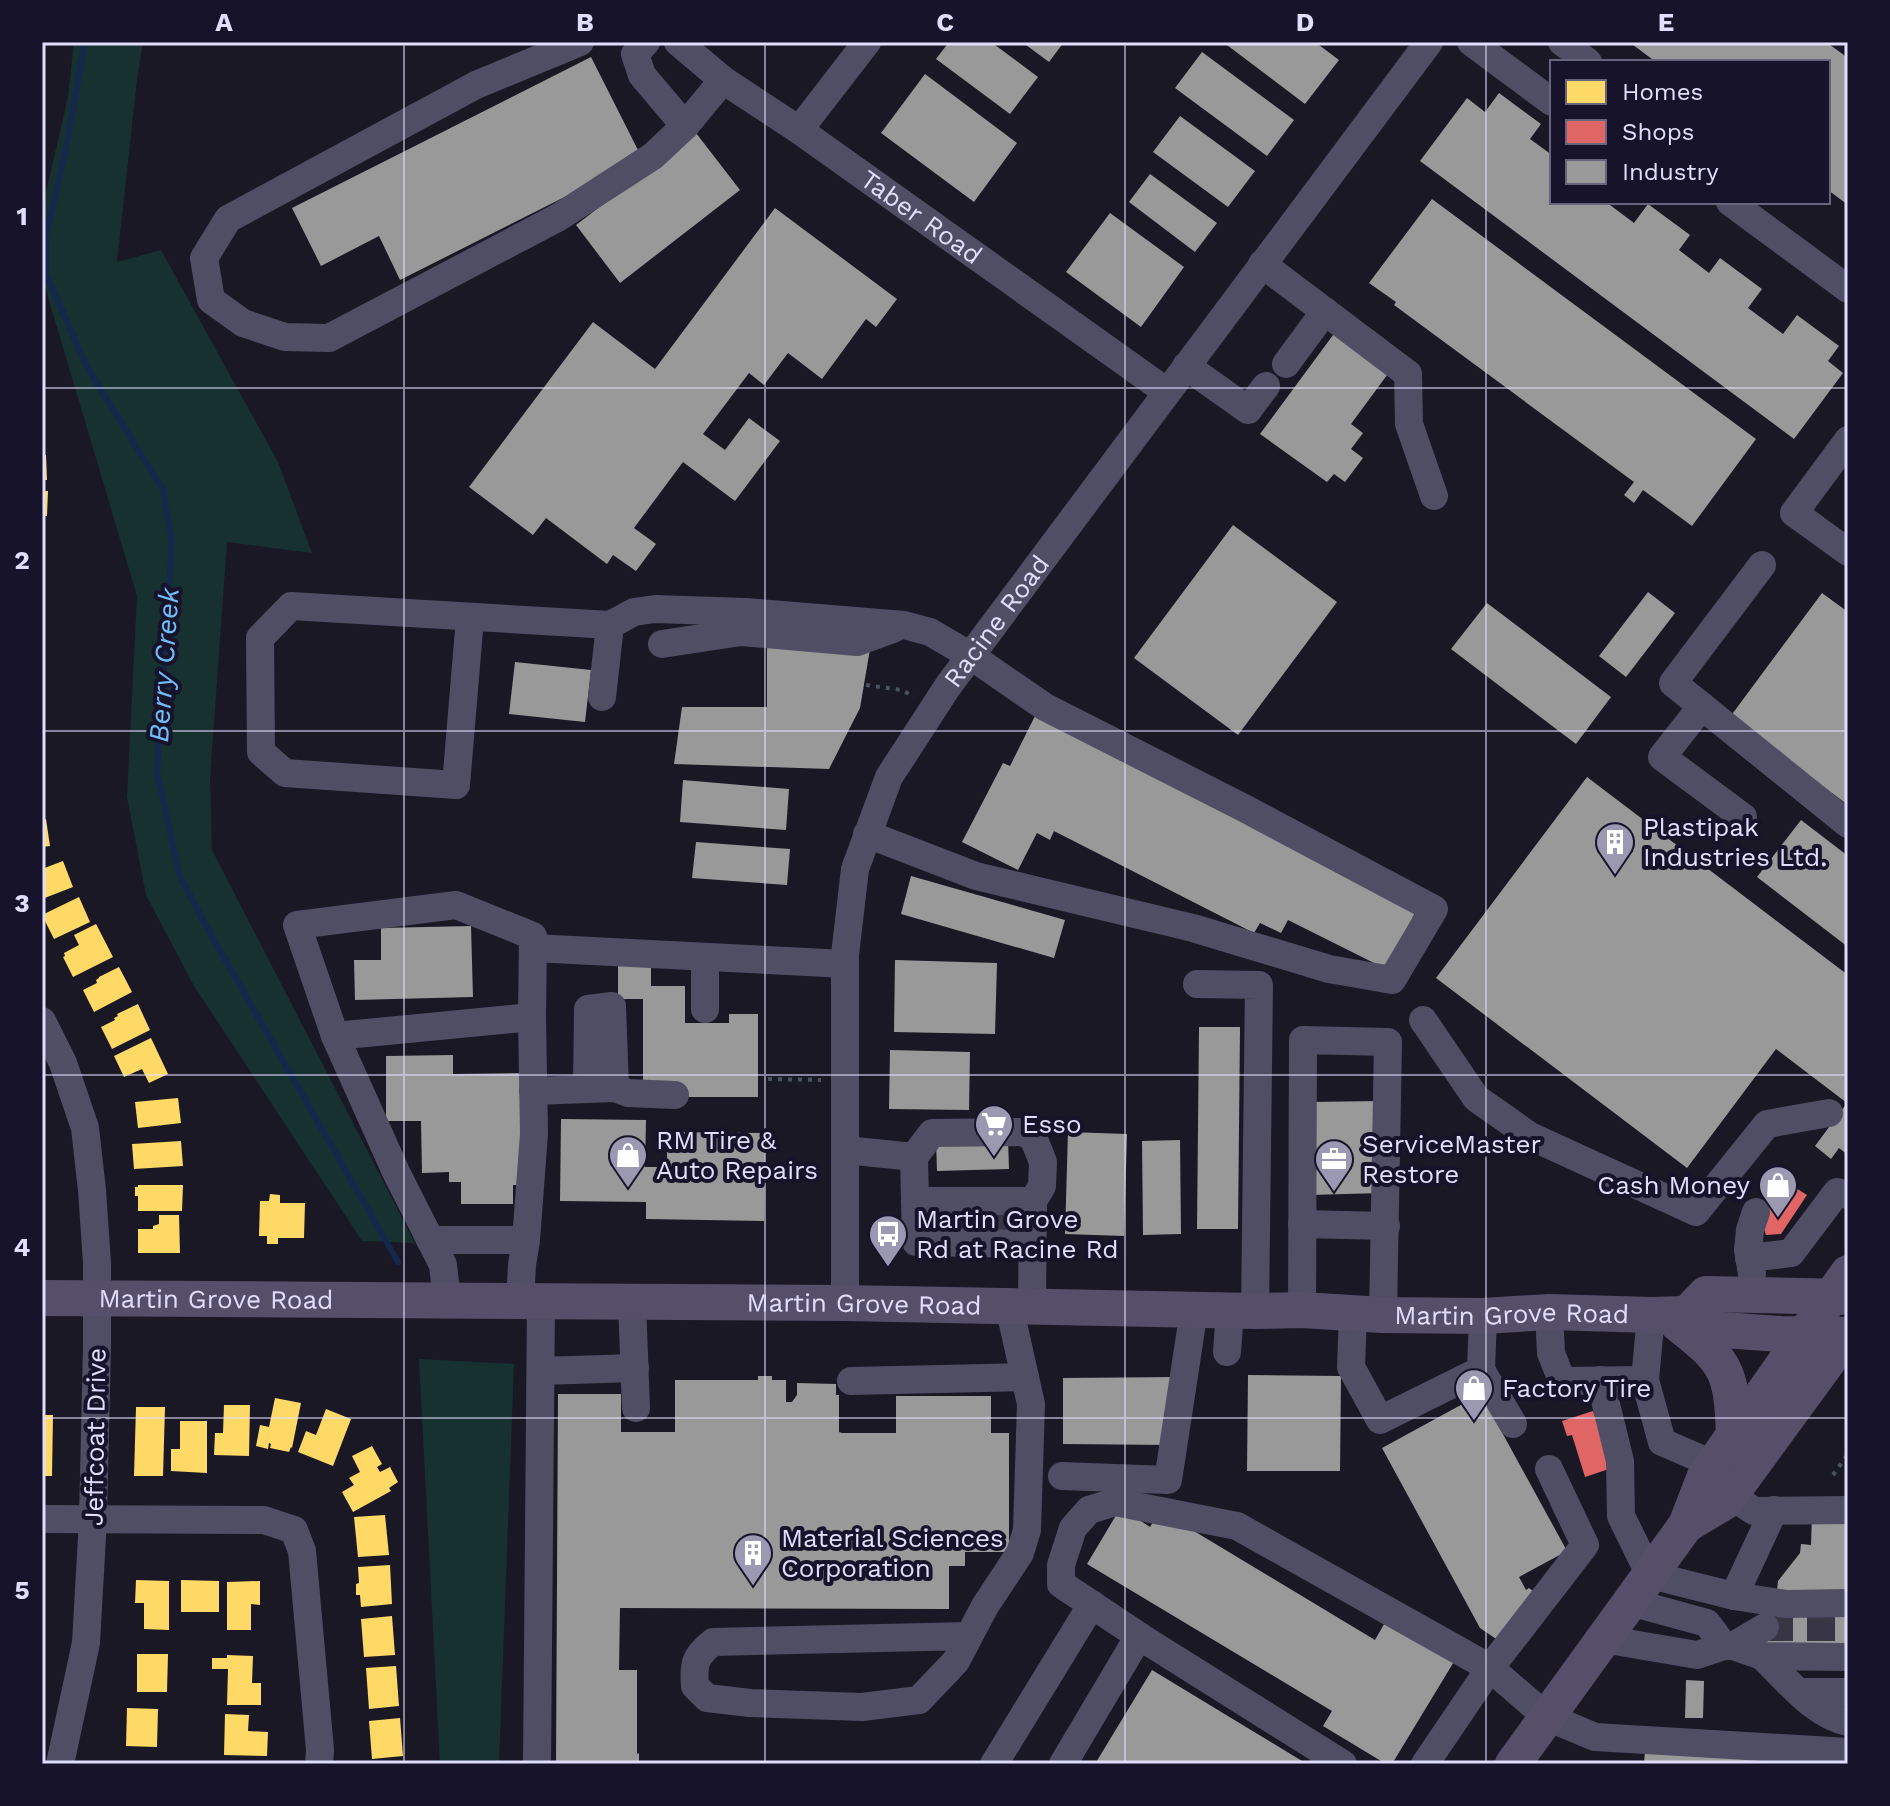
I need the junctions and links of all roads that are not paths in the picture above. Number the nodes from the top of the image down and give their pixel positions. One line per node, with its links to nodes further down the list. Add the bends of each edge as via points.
1 (580, 42): 11 (street, via 476,85 228,219 204,258 211,300 243,323 285,337 329,338 559,217 653,156)
2 (678, 42): 9 (street, Taber Road)
3 (867, 42): 12 (street)
4 (1429, 42): 14 (street, Racine Road)
5 (1471, 42): 10 (street)
6 (1562, 42): 8 (street)
7 (635, 46): 11 (street, via 642,75)
8 (1585, 60)
9 (723, 80): 11 (street); 12 (street, Taber Road)
10 (1550, 101)
11 (685, 126)
12 (799, 130): 20 (street, Taber Road)
13 (1733, 204): 15 (street)
14 (1262, 264): 16 (street); 18 (street, Racine Road)
15 (1848, 289)
16 (1325, 311): 17 (street); 22 (street, via 1408,374 1409,424)
17 (1286, 364)
18 (1186, 366): 19 (street, via 1248,410); 20 (street, Racine Road)
19 (1266, 386)
20 (1167, 392): 29 (street, Racine Road)
21 (1848, 440): 23 (street, via 1794,513)
22 (1434, 496)
23 (1848, 552)
24 (1762, 565): 31 (street, via 1673,683)
25 (470, 618): 25 (street, via 291,606 260,638 261,752 285,773 456,785); 26 (street)
26 (610, 625): 27 (street, via 634,612 655,609); 30 (street)
27 (904, 625): 28 (street, via 857,642 741,632); 29 (street, via 930,632)
28 (662, 644)
29 (971, 656): 34 (street, Racine Road, via 889,777); 34 (street, via 1045,707 1434,909 1392,980 1329,969 1193,928 976,876)
30 (602, 697)
31 (1702, 706): 32 (street, via 1662,757); 33 (street)
32 (1743, 817)
33 (1848, 824)
34 (867, 834): 37 (street, Racine Road, via 855,869)
35 (533, 948): 36 (street); 40 (street); 43 (street, via 533,936 456,905 297,925)
36 (705, 957): 37 (street); 39 (street)
37 (845, 964): 48 (street, Racine Road)
38 (1197, 984): 72 (street, via 1259,985)
39 (705, 1009)
40 (532, 1017): 43 (street); 45 (street)
41 (1423, 1020): 47 (street, via 1476,1098 1530,1136 1696,1212 1767,1124)
42 (42, 1021): 44 (street, Jeffcoat Drive)
43 (335, 1036): 57 (street)
44 (53, 1066): 64 (street, Jeffcoat Drive, via 85,1128)
45 (533, 1091): 46 (street); 58 (street)
46 (675, 1095)
47 (1829, 1113)
48 (845, 1150): 49 (street); 68 (street, Racine Road)
49 (914, 1157): 51 (street); 52 (street, via 932,1133 1022,1132 1033,1137 1043,1162 1042,1186)
50 (1848, 1195): 60 (street, via 1837,1192 1791,1253)
51 (915, 1201): 54 (street); 54 (street, via 916,1242)
52 (1033, 1201): 54 (street); 59 (street)
53 (1756, 1212): 60 (street)
54 (971, 1222): 59 (street)
55 (1302, 1224): 56 (street); 56 (street, via 1303,1040 1388,1042); 71 (street)
56 (1386, 1226): 74 (street)
57 (430, 1240): 58 (street); 65 (street, via 443,1265)
58 (526, 1240): 66 (street, via 522,1265)
59 (1033, 1244): 69 (street)
60 (1749, 1258): 62 (street)
61 (1842, 1289): 62 (main road); 77 (main road)
62 (1751, 1295): 75 (main road, via 1706,1294)
63 (42, 1298): 64 (main road, Martin Grove Road)
64 (97, 1299): 65 (main road, Martin Grove Road); 97 (street, Jeffcoat Drive)
65 (447, 1301): 66 (main road, Martin Grove Road)
66 (531, 1301): 67 (main road, Martin Grove Road); 82 (street)
67 (632, 1302): 68 (main road, Martin Grove Road); 80 (street)
68 (845, 1303): 69 (main road, Martin Grove Road)
69 (1020, 1306): 70 (main road, Martin Grove Road); 83 (street)
70 (1194, 1310): 72 (main road, Martin Grove Road); 93 (street, via 1168,1480)
71 (1302, 1310): 72 (main road, Martin Grove Road); 74 (main road, Martin Grove Road)
72 (1243, 1311): 79 (street)
73 (1549, 1312): 75 (main road, Martin Grove Road); 76 (main road, Martin Grove Road); 84 (street, via 1551,1353 1562,1381)
74 (1368, 1314): 76 (main road, Martin Grove Road); 81 (street, via 1351,1367 1380,1420)
75 (1668, 1315): 77 (main road, Martin Grove Road, via 1708,1329); 85 (street); 91 (main road, via 1706,1347 1725,1372 1732,1401)
76 (1483, 1316): 81 (street)
77 (1804, 1335): 78 (main road, Martin Grove Road); 91 (main road)
78 (1848, 1335): 91 (main road)
79 (1227, 1352)
80 (635, 1368): 82 (street); 87 (street)
81 (1481, 1370): 88 (street)
82 (541, 1371): 118 (street)
83 (1025, 1377): 86 (street); 103 (street, via 1031,1404 1027,1530 1020,1553)
84 (1600, 1380): 85 (street); 90 (street)
85 (1645, 1380): 89 (street)
86 (851, 1381)
87 (636, 1408)
88 (1513, 1424)
89 (1662, 1442): 90 (street); 91 (street)
90 (1620, 1461): 98 (street, via 1621,1516)
91 (1726, 1465): 94 (street, via 1754,1511); 98 (main road, via 1726,1501 1686,1525)
92 (1549, 1469): 109 (street, via 1585,1545)
93 (1062, 1476)
94 (1774, 1510): 95 (street); 99 (street)
95 (1848, 1510)
96 (42, 1519): 97 (street)
97 (93, 1519): 116 (street, Jeffcoat Drive, via 86,1643); 117 (street, via 264,1520 294,1530 302,1551)
98 (1640, 1589): 99 (street); 105 (main road); 106 (street, via 1707,1623)
99 (1734, 1596): 100 (street, via 1786,1604)
100 (1848, 1603)
101 (1092, 1604): 104 (street); 109 (street, via 1061,1584 1061,1565 1073,1528 1089,1510 1115,1502 1237,1526); 119 (street)
102 (1765, 1627): 106 (street)
103 (969, 1636): 103 (street, via 956,1661 919,1700 862,1707 750,1703 707,1698 695,1686 699,1652 713,1642)
104 (1139, 1636): 120 (street); 121 (street)
105 (1603, 1639): 106 (street, via 1697,1655); 113 (main road)
106 (1728, 1646): 108 (street)
107 (1848, 1657): 108 (street)
108 (1769, 1662): 110 (street); 111 (street)
109 (1490, 1668): 113 (street); 122 (street)
110 (1848, 1668)
111 (1800, 1692): 112 (street); 114 (street)
112 (1848, 1692)
113 (1547, 1717): 115 (street, via 1595,1737); 123 (main road)
114 (1848, 1722)
115 (1848, 1752)
116 (60, 1764)
117 (319, 1764)
118 (537, 1764)
119 (994, 1764)
120 (1063, 1764)
121 (1343, 1764)
122 (1425, 1764)
123 (1513, 1764)

